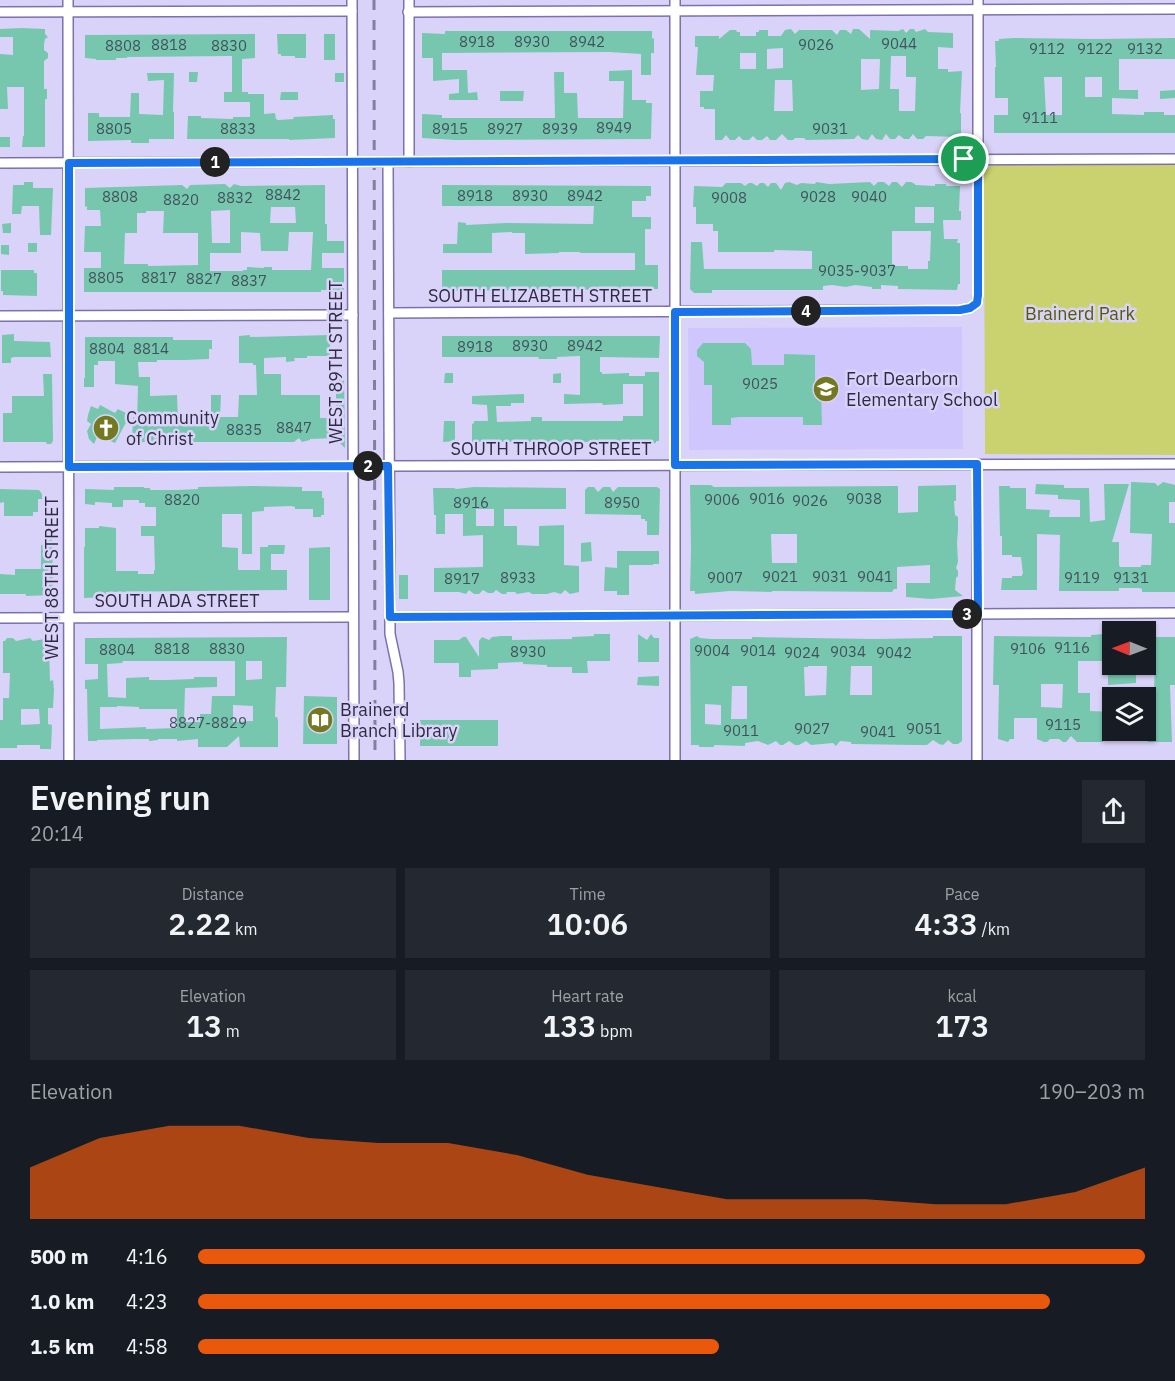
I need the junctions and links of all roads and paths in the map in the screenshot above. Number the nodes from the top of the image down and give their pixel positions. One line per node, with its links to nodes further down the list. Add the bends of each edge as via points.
1 (68, 0): 10 (street, WEST 88TH STREET)
2 (352, 0): 7 (street, WEST 89TH STREET)
3 (409, 0): 11 (street)
4 (675, 0): 8 (street)
5 (978, 5): 6 (street); 8 (street); 12 (street)
6 (1175, 9)
7 (352, 11): 10 (street); 15 (street, WEST 89TH STREET)
8 (675, 11): 11 (street); 14 (street)
9 (0, 12): 10 (street)
10 (68, 12): 19 (street, WEST 88TH STREET)
11 (408, 12): 17 (street)
12 (978, 159): 13 (street); 14 (street); 20 (street, SOUTH ELIZABETH STREET, via 978,295 977,303 970,308)
13 (1175, 159)
14 (675, 161): 17 (street); 20 (street)
15 (353, 162): 16 (street); 19 (street); 22 (street, WEST 89TH STREET)
16 (388, 162): 17 (street); 21 (street)
17 (409, 162)
18 (0, 163): 19 (street)
19 (69, 163): 24 (street, WEST 88TH STREET)
20 (675, 312): 21 (street, SOUTH ELIZABETH STREET); 27 (street)
21 (388, 313): 29 (street)
22 (352, 315): 24 (street); 28 (street, WEST 89TH STREET)
23 (0, 316): 24 (street)
24 (69, 316): 31 (street, WEST 88TH STREET)
25 (977, 464): 26 (street, SOUTH THROOP STREET); 27 (street, SOUTH THROOP STREET); 33 (street)
26 (1175, 464)
27 (675, 465): 29 (street, SOUTH THROOP STREET); 34 (street)
28 (353, 466): 29 (street, SOUTH THROOP STREET); 31 (street, SOUTH THROOP STREET); 35 (street, WEST 89TH STREET)
29 (388, 466): 36 (street)
30 (0, 467): 31 (street, SOUTH THROOP STREET)
31 (69, 467): 38 (street, WEST 88TH STREET)
32 (1175, 613): 33 (street)
33 (978, 614): 34 (street); 43 (street)
34 (675, 616): 36 (street); 42 (street)
35 (353, 617): 38 (street, SOUTH ADA STREET); 40 (street, WEST 89TH STREET)
36 (390, 617): 41 (street, via 399,683)
37 (0, 618): 38 (street, SOUTH ADA STREET)
38 (69, 618): 39 (street, WEST 88TH STREET)
39 (69, 760)
40 (354, 760)
41 (400, 760)
42 (675, 760)
43 (977, 760)

